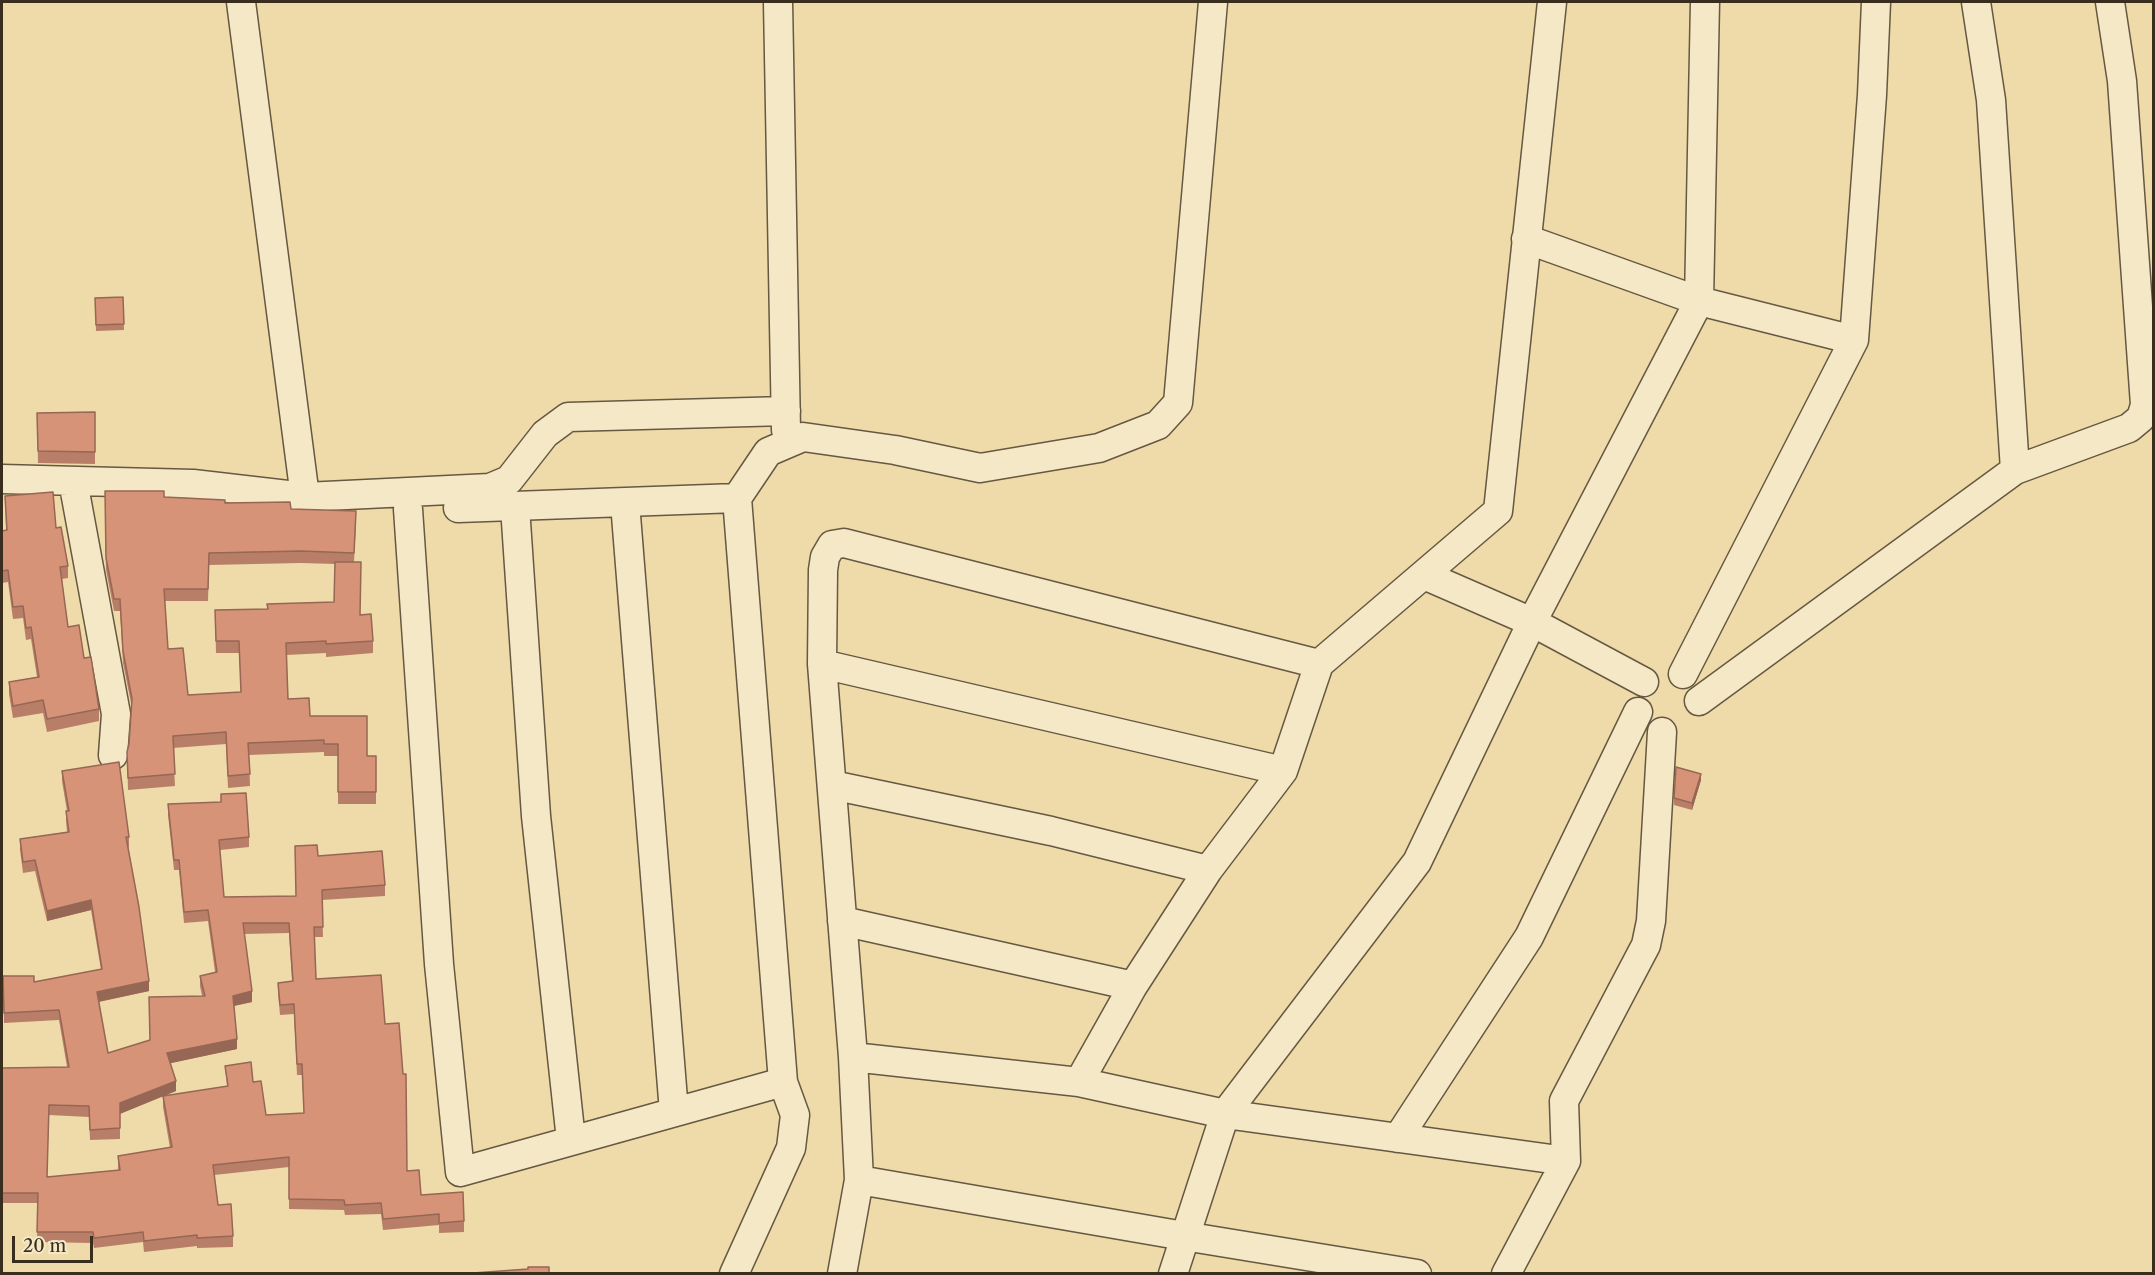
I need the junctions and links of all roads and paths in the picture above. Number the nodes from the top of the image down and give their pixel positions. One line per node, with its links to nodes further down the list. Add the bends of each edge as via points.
1 (242, 2): 17 (street)
2 (778, 2): 12 (street)
3 (1213, 2): 13 (street, via 1178,403 1158,425 1099,448 980,468 895,450 803,437)
4 (1552, 2): 9 (street)
5 (1705, 2): 10 (street)
6 (1876, 2): 11 (street)
7 (1976, 2): 14 (street, via 1991,100)
8 (2110, 2): 14 (street, via 2122,81 2145,405 2140,418 2129,428)
9 (1527, 239): 10 (street); 22 (street, via 1498,511)
10 (1699, 301): 11 (street); 23 (street)
11 (1854, 340): 26 (street)
12 (786, 411): 13 (street); 17 (street, via 568,417 545,434 508,480 490,488)
13 (787, 444): 18 (street, via 768,452)
14 (2015, 470): 29 (street)
15 (2, 479): 16 (street)
16 (74, 481): 17 (street, via 194,484); 30 (street, via 116,714)
17 (305, 497): 21 (street)
18 (737, 498): 19 (street); 37 (street)
19 (625, 503): 20 (street); 39 (street)
20 (515, 507): 21 (street); 42 (street, via 536,816)
21 (408, 509): 42 (street, via 439,964 460,1172)
22 (1424, 575): 23 (street); 25 (street)
23 (1532, 622): 27 (street); 40 (street, via 1417,862)
24 (822, 664): 25 (street, via 825,557 832,545 844,543); 31 (street); 32 (street)
25 (1319, 664): 31 (street)
26 (1683, 675): 27 (street, via 1662,671); 29 (street, via 1697,691)
27 (1644, 682): 28 (street, via 1638,691)
28 (1638, 712): 29 (street, via 1652,728); 41 (street, via 1529,937)
29 (1684, 721): 43 (street, via 1646,945 1564,1101)
30 (113, 755)
31 (1283, 771): 33 (street)
32 (832, 785): 33 (street, via 1051,831); 34 (street)
33 (1208, 870): 35 (street)
34 (842, 921): 35 (street); 36 (street)
35 (1133, 986): 38 (street)
36 (853, 1057): 38 (street); 44 (street)
37 (783, 1082): 39 (street); 46 (street, via 795,1115 791,1148)
38 (1079, 1082): 40 (street)
39 (674, 1112): 42 (street)
40 (1225, 1114): 41 (street); 45 (street)
41 (1398, 1138): 43 (street)
42 (571, 1140)
43 (1566, 1161): 50 (street)
44 (859, 1180): 45 (street); 47 (street)
45 (1184, 1236): 48 (street); 49 (street)
46 (734, 1274)
47 (842, 1274)
48 (1173, 1274)
49 (1417, 1274)
50 (1506, 1274)

